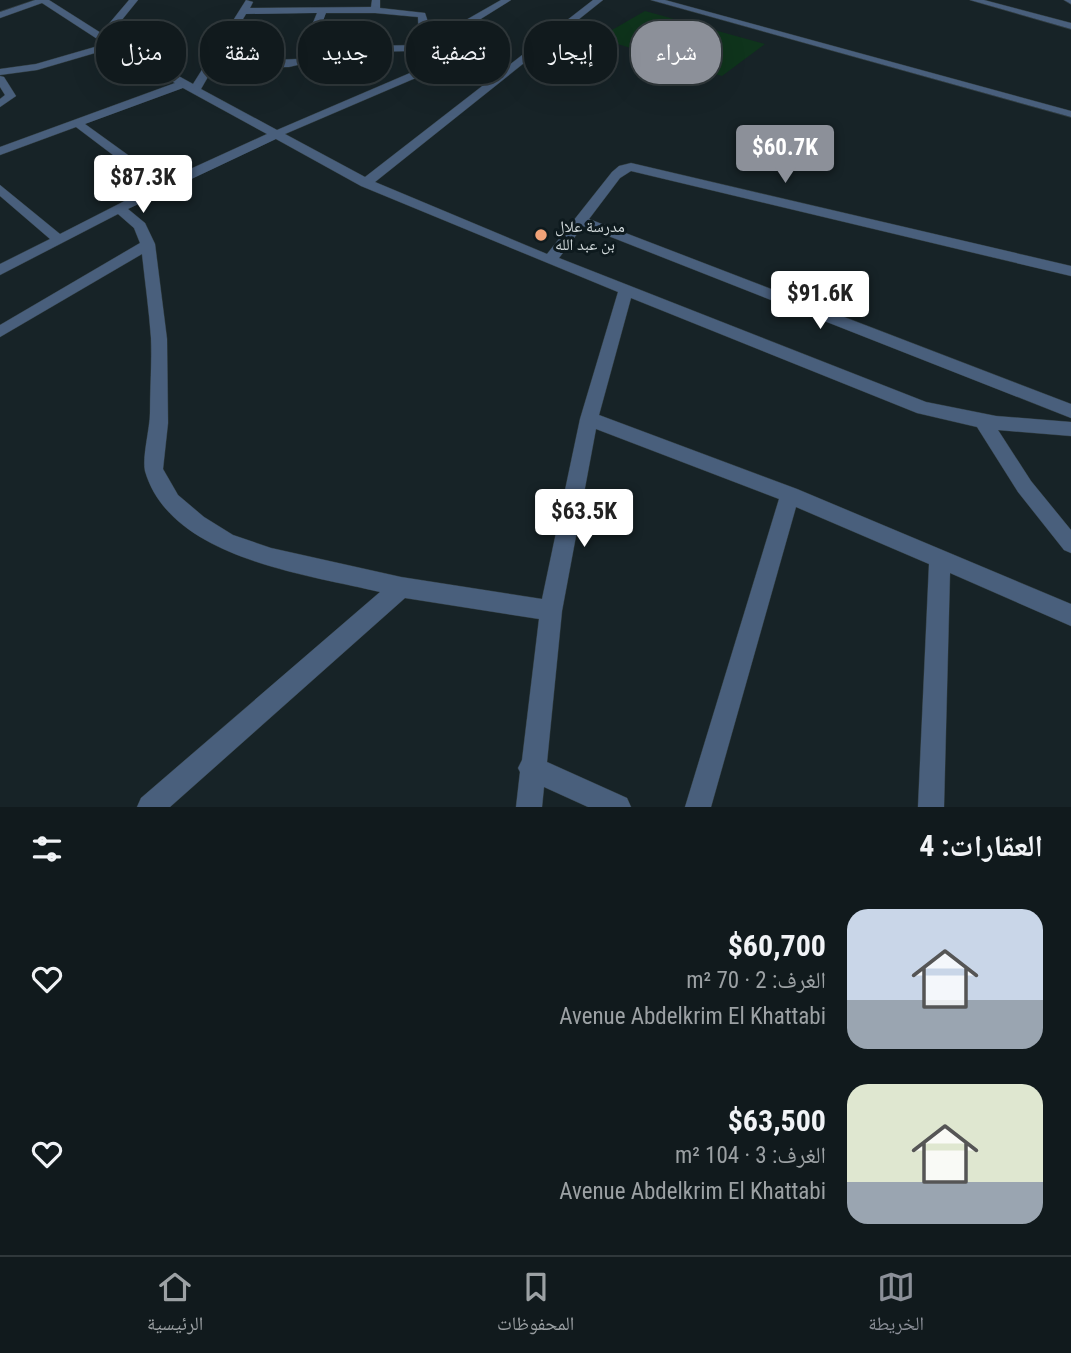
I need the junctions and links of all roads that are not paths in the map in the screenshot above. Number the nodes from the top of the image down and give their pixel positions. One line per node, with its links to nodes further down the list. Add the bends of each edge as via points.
1 (44, 0): 11 (street); 18 (street)
2 (134, 0): 12 (street)
3 (250, 0): 9 (street)
4 (507, 0): 16 (street)
5 (598, 0): 31 (street)
6 (655, 0): 27 (street)
7 (974, 0): 17 (street)
8 (375, 5): 10 (street); 15 (street, via 419,13)
9 (245, 11): 10 (street); 13 (street)
10 (322, 11): 14 (street)
11 (0, 15)
12 (121, 21)
13 (239, 21)
14 (318, 21)
15 (424, 21)
16 (471, 21)
17 (1071, 26)
18 (96, 33)
19 (96, 46): 20 (street, via 47,64)
20 (0, 72)
21 (200, 76): 25 (street)
22 (0, 79): 26 (street, via 10,96)
23 (406, 80): 29 (street)
24 (186, 82): 25 (street)
25 (191, 85): 28 (street); 29 (street)
26 (0, 104)
27 (1071, 114)
28 (78, 123): 30 (street); 32 (street)
29 (274, 135): 31 (street); 32 (street)
30 (0, 151)
31 (366, 183): 38 (street)
32 (163, 186): 34 (street)
33 (0, 189): 36 (street)
34 (119, 208): 36 (street); 37 (street, via 140,226)
35 (580, 220): 38 (street); 40 (street, via 616,175 631,167); 43 (street)
36 (58, 239): 39 (street)
37 (148, 244): 42 (street); 50 (street, via 159,339 154,469 171,501 227,541 271,557)
38 (550, 260): 41 (street)
39 (0, 270)
40 (1071, 271)
41 (626, 289): 44 (street); 45 (street, via 923,408)
42 (0, 332)
43 (1071, 411)
44 (589, 419): 47 (street); 51 (street)
45 (985, 424): 46 (street); 48 (street, via 1026,488)
46 (1071, 429)
47 (790, 495): 49 (street); 57 (street)
48 (1071, 544)
49 (940, 561): 52 (street); 58 (street)
50 (401, 587): 51 (street); 54 (street)
51 (551, 611): 53 (street)
52 (1071, 615)
53 (531, 768): 55 (street); 56 (street)
54 (150, 807)
55 (529, 807)
56 (618, 807)
57 (698, 807)
58 (931, 807)

